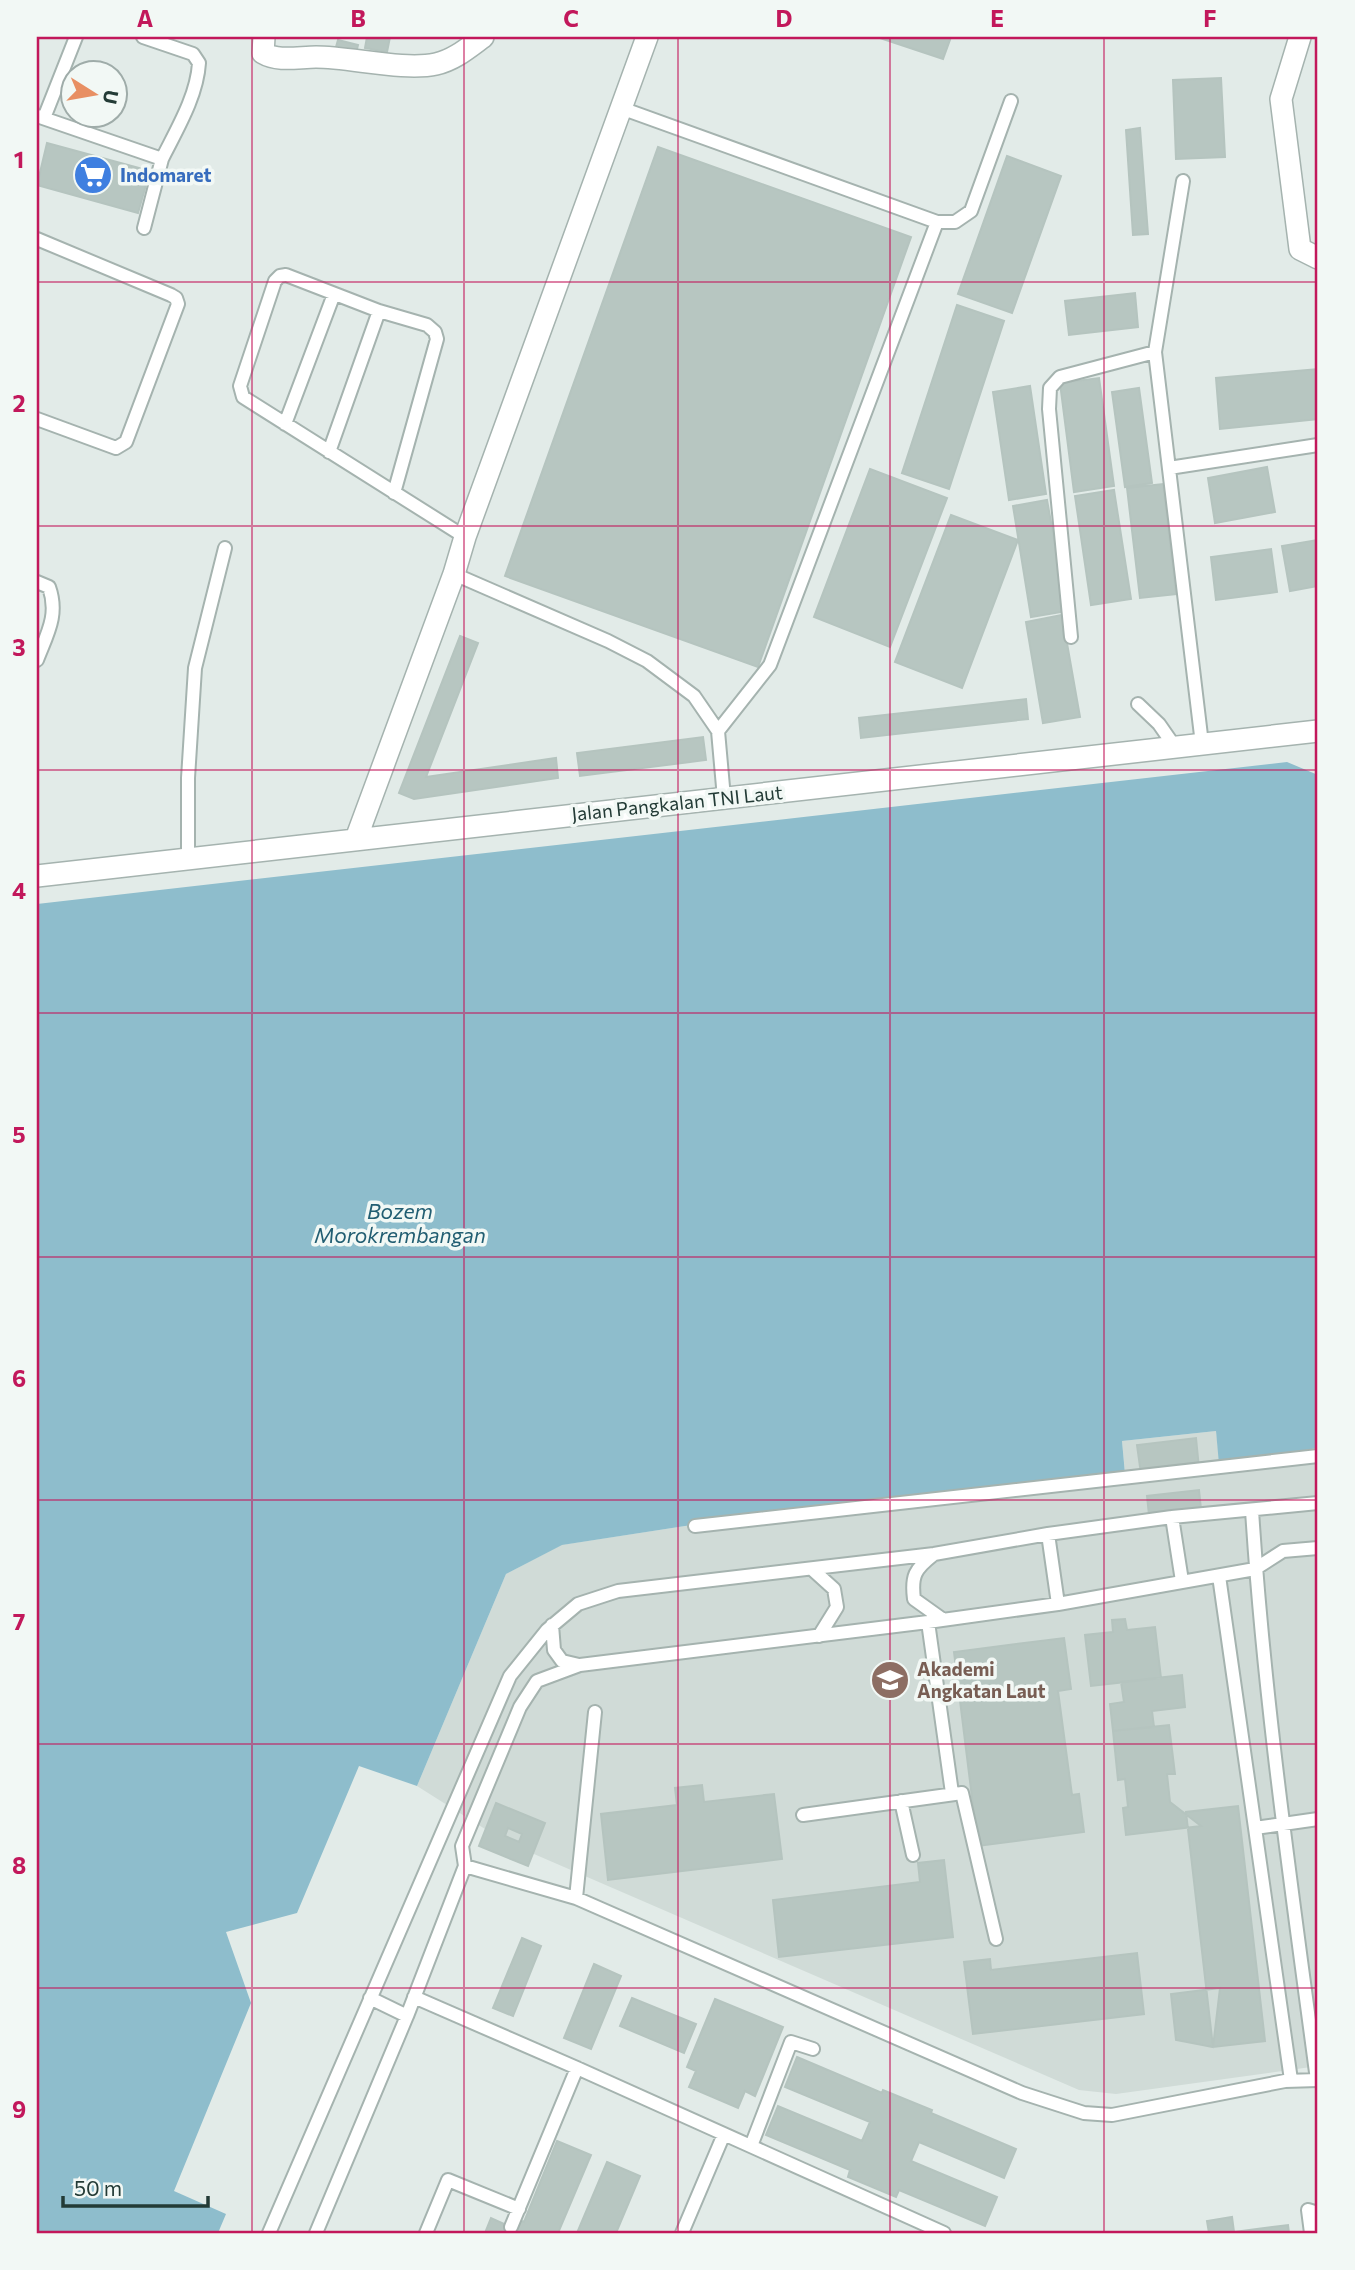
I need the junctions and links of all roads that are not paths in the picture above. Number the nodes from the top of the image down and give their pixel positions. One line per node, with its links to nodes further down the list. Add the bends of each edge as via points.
1 (76, 37): 10 (lane)
2 (143, 37): 11 (lane, via 193,54 199,63 180,124)
3 (482, 37): 7 (street, via 458,55 435,64 415,65)
4 (647, 37): 9 (street)
5 (1300, 37): 16 (street, via 1281,99 1300,249)
6 (264, 46): 7 (street, via 272,58)
7 (320, 47)
8 (1011, 101): 13 (lane, via 971,211 955,222)
9 (621, 108): 13 (lane); 26 (street)
10 (40, 117): 11 (lane)
11 (162, 159): 14 (lane)
12 (1183, 181): 19 (lane)
13 (937, 222): 33 (lane, via 770,665)
14 (144, 228)
15 (37, 239): 20 (lane, via 172,295 178,304 122,446 116,448)
16 (1318, 258)
17 (334, 294): 18 (lane); 21 (lane); 21 (lane, via 286,275 275,281 240,391)
18 (379, 311): 23 (lane); 25 (lane, via 426,326 437,339)
19 (1155, 352): 24 (lane); 30 (lane, via 1060,377 1050,388)
20 (37, 419)
21 (285, 424): 23 (lane)
22 (1318, 445): 24 (lane)
23 (329, 452): 25 (lane)
24 (1169, 468): 35 (lane)
25 (394, 492): 26 (lane)
26 (466, 537): 28 (street)
27 (225, 548): 39 (lane, via 195,667)
28 (454, 574): 33 (lane, via 647,661 694,696); 38 (street)
29 (37, 582): 31 (lane, via 49,587 54,616)
30 (1071, 637)
31 (37, 660)
32 (1138, 704): 36 (lane)
33 (718, 731): 37 (lane)
34 (1318, 731): 35 (street, Jalan Pangkalan TNI Laut)
35 (1202, 744): 36 (street, Jalan Pangkalan TNI Laut)
36 (1175, 747): 37 (street, Jalan Pangkalan TNI Laut)
37 (724, 798): 38 (street, Jalan Pangkalan TNI Laut)
38 (356, 839): 39 (street, Jalan Pangkalan TNI Laut)
39 (188, 858): 40 (street, Jalan Pangkalan TNI Laut)
40 (37, 876)
41 (1318, 1456): 45 (lane)
42 (1318, 1503): 43 (lane)
43 (1252, 1510): 44 (lane); 49 (lane)
44 (1172, 1517): 46 (lane); 52 (lane)
45 (695, 1526)
46 (1048, 1534): 48 (lane); 53 (lane)
47 (1318, 1548): 49 (lane, via 1283,1551)
48 (934, 1554): 50 (lane); 54 (lane, via 918,1566 912,1584 914,1600)
49 (1255, 1569): 51 (lane); 64 (lane)
50 (813, 1570): 56 (lane, via 618,1591 578,1604); 57 (lane, via 834,1588 837,1607)
51 (1219, 1576): 52 (lane); 65 (lane)
52 (1182, 1581): 53 (lane)
53 (1058, 1604): 54 (lane)
54 (942, 1619): 55 (lane)
55 (928, 1622): 57 (lane); 60 (lane)
56 (552, 1625): 58 (lane, via 554,1650 562,1661); 66 (lane, via 510,1676)
57 (819, 1636): 58 (lane)
58 (580, 1665): 67 (lane, via 537,1681 520,1707)
59 (595, 1712): 70 (lane)
60 (952, 1793): 61 (lane); 71 (lane, via 962,1793)
61 (901, 1801): 62 (lane); 68 (lane)
62 (803, 1815)
63 (1318, 1819): 64 (lane)
64 (1283, 1823): 65 (lane); 78 (lane)
65 (1255, 1828): 77 (lane)
66 (441, 1840): 67 (lane); 73 (lane)
67 (463, 1846): 69 (lane)
68 (913, 1855)
69 (465, 1866): 70 (lane); 72 (lane)
70 (576, 1898): 77 (lane, via 1022,2093 1084,2113 1112,2115)
71 (996, 1938)
72 (414, 1997): 74 (lane); 76 (lane)
73 (370, 1998): 74 (lane); 84 (lane)
74 (407, 2017): 85 (lane)
75 (813, 2049): 80 (lane, via 791,2042)
76 (577, 2067): 79 (lane); 81 (lane)
77 (1292, 2080): 78 (lane)
78 (1318, 2080)
79 (724, 2134): 80 (lane); 87 (lane)
80 (751, 2146): 88 (lane)
81 (519, 2209): 83 (lane); 86 (lane, via 448,2180)
82 (1318, 2214): 89 (lane, via 1308,2210)
83 (511, 2227)
84 (269, 2233)
85 (316, 2233)
86 (426, 2233)
87 (681, 2233)
88 (944, 2233)
89 (1311, 2233)

